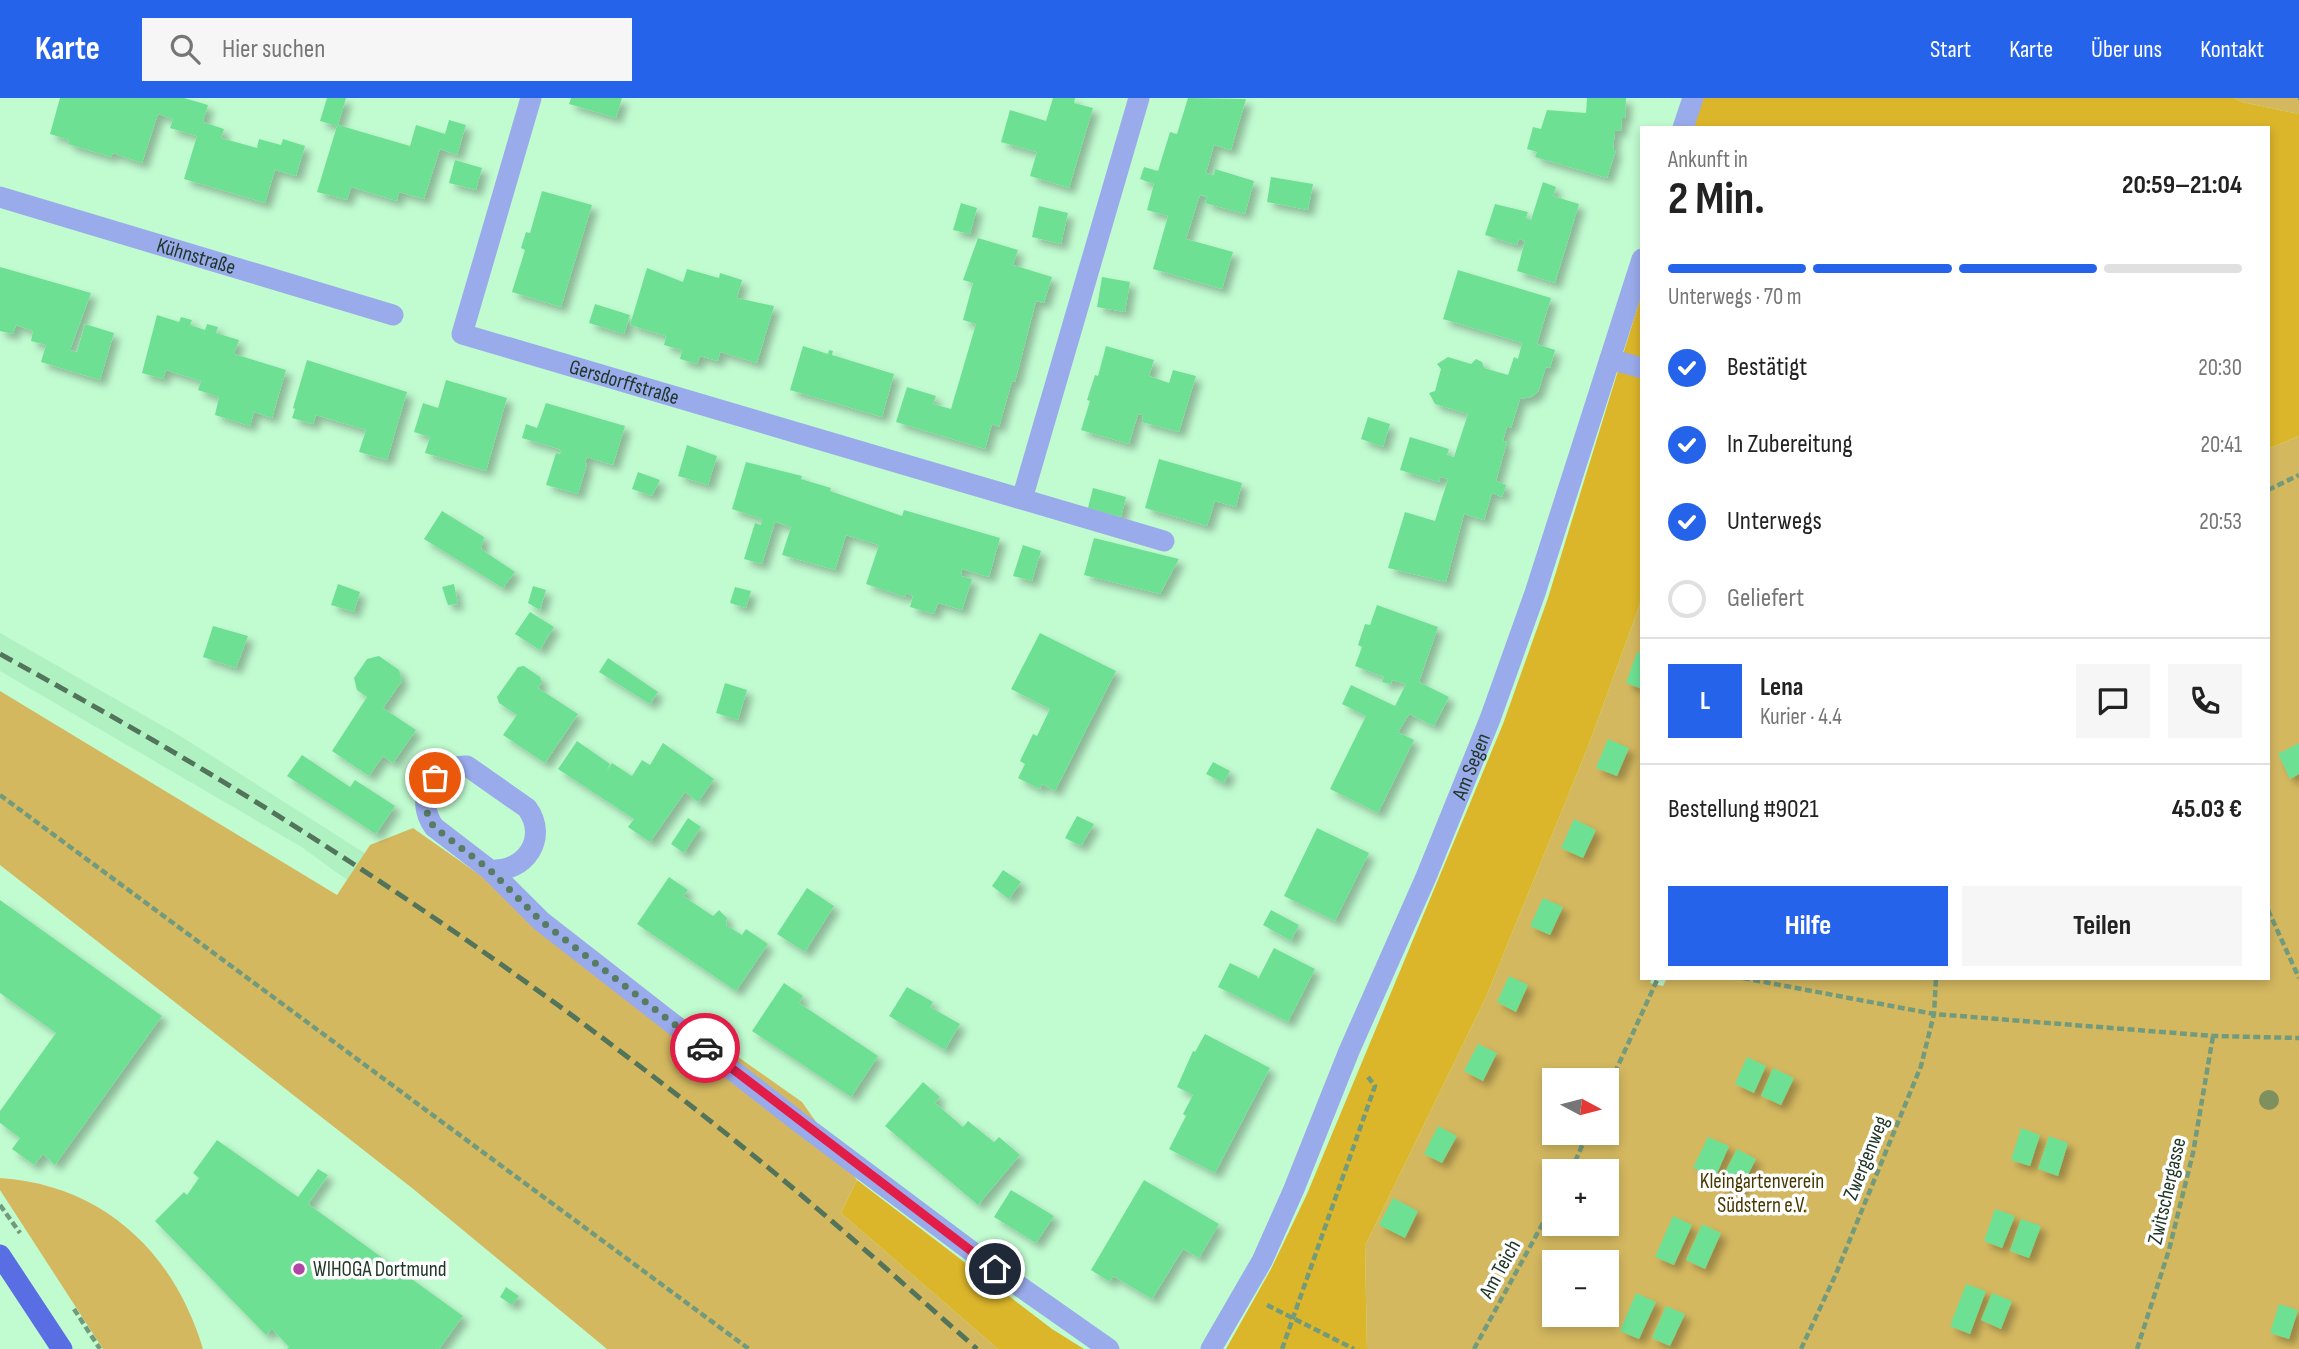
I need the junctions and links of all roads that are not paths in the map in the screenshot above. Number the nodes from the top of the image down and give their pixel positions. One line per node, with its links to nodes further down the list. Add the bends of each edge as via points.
1 (531, 98): 10 (street, Gersdorffstraße, via 462,334)
2 (1139, 98): 10 (street)
3 (1693, 98): 4 (street)
4 (1685, 126)
5 (0, 197): 7 (street, Kühnstraße)
6 (1640, 265): 8 (street, Am Segen)
7 (393, 314)
8 (1609, 359): 9 (street); 16 (street, Am Segen, via 1490,719 1294,1189 1262,1261)
9 (1640, 367)
10 (1022, 499): 11 (street, Gersdorffstraße)
11 (1164, 541)
12 (490, 870): 12 (street, via 514,867 528,855 536,837 533,816 467,766 441,772 425,799 428,818); 15 (street, via 541,921 810,1130)
13 (0, 1255): 14 (main road)
14 (62, 1349)
15 (1109, 1349)
16 (1211, 1349)

